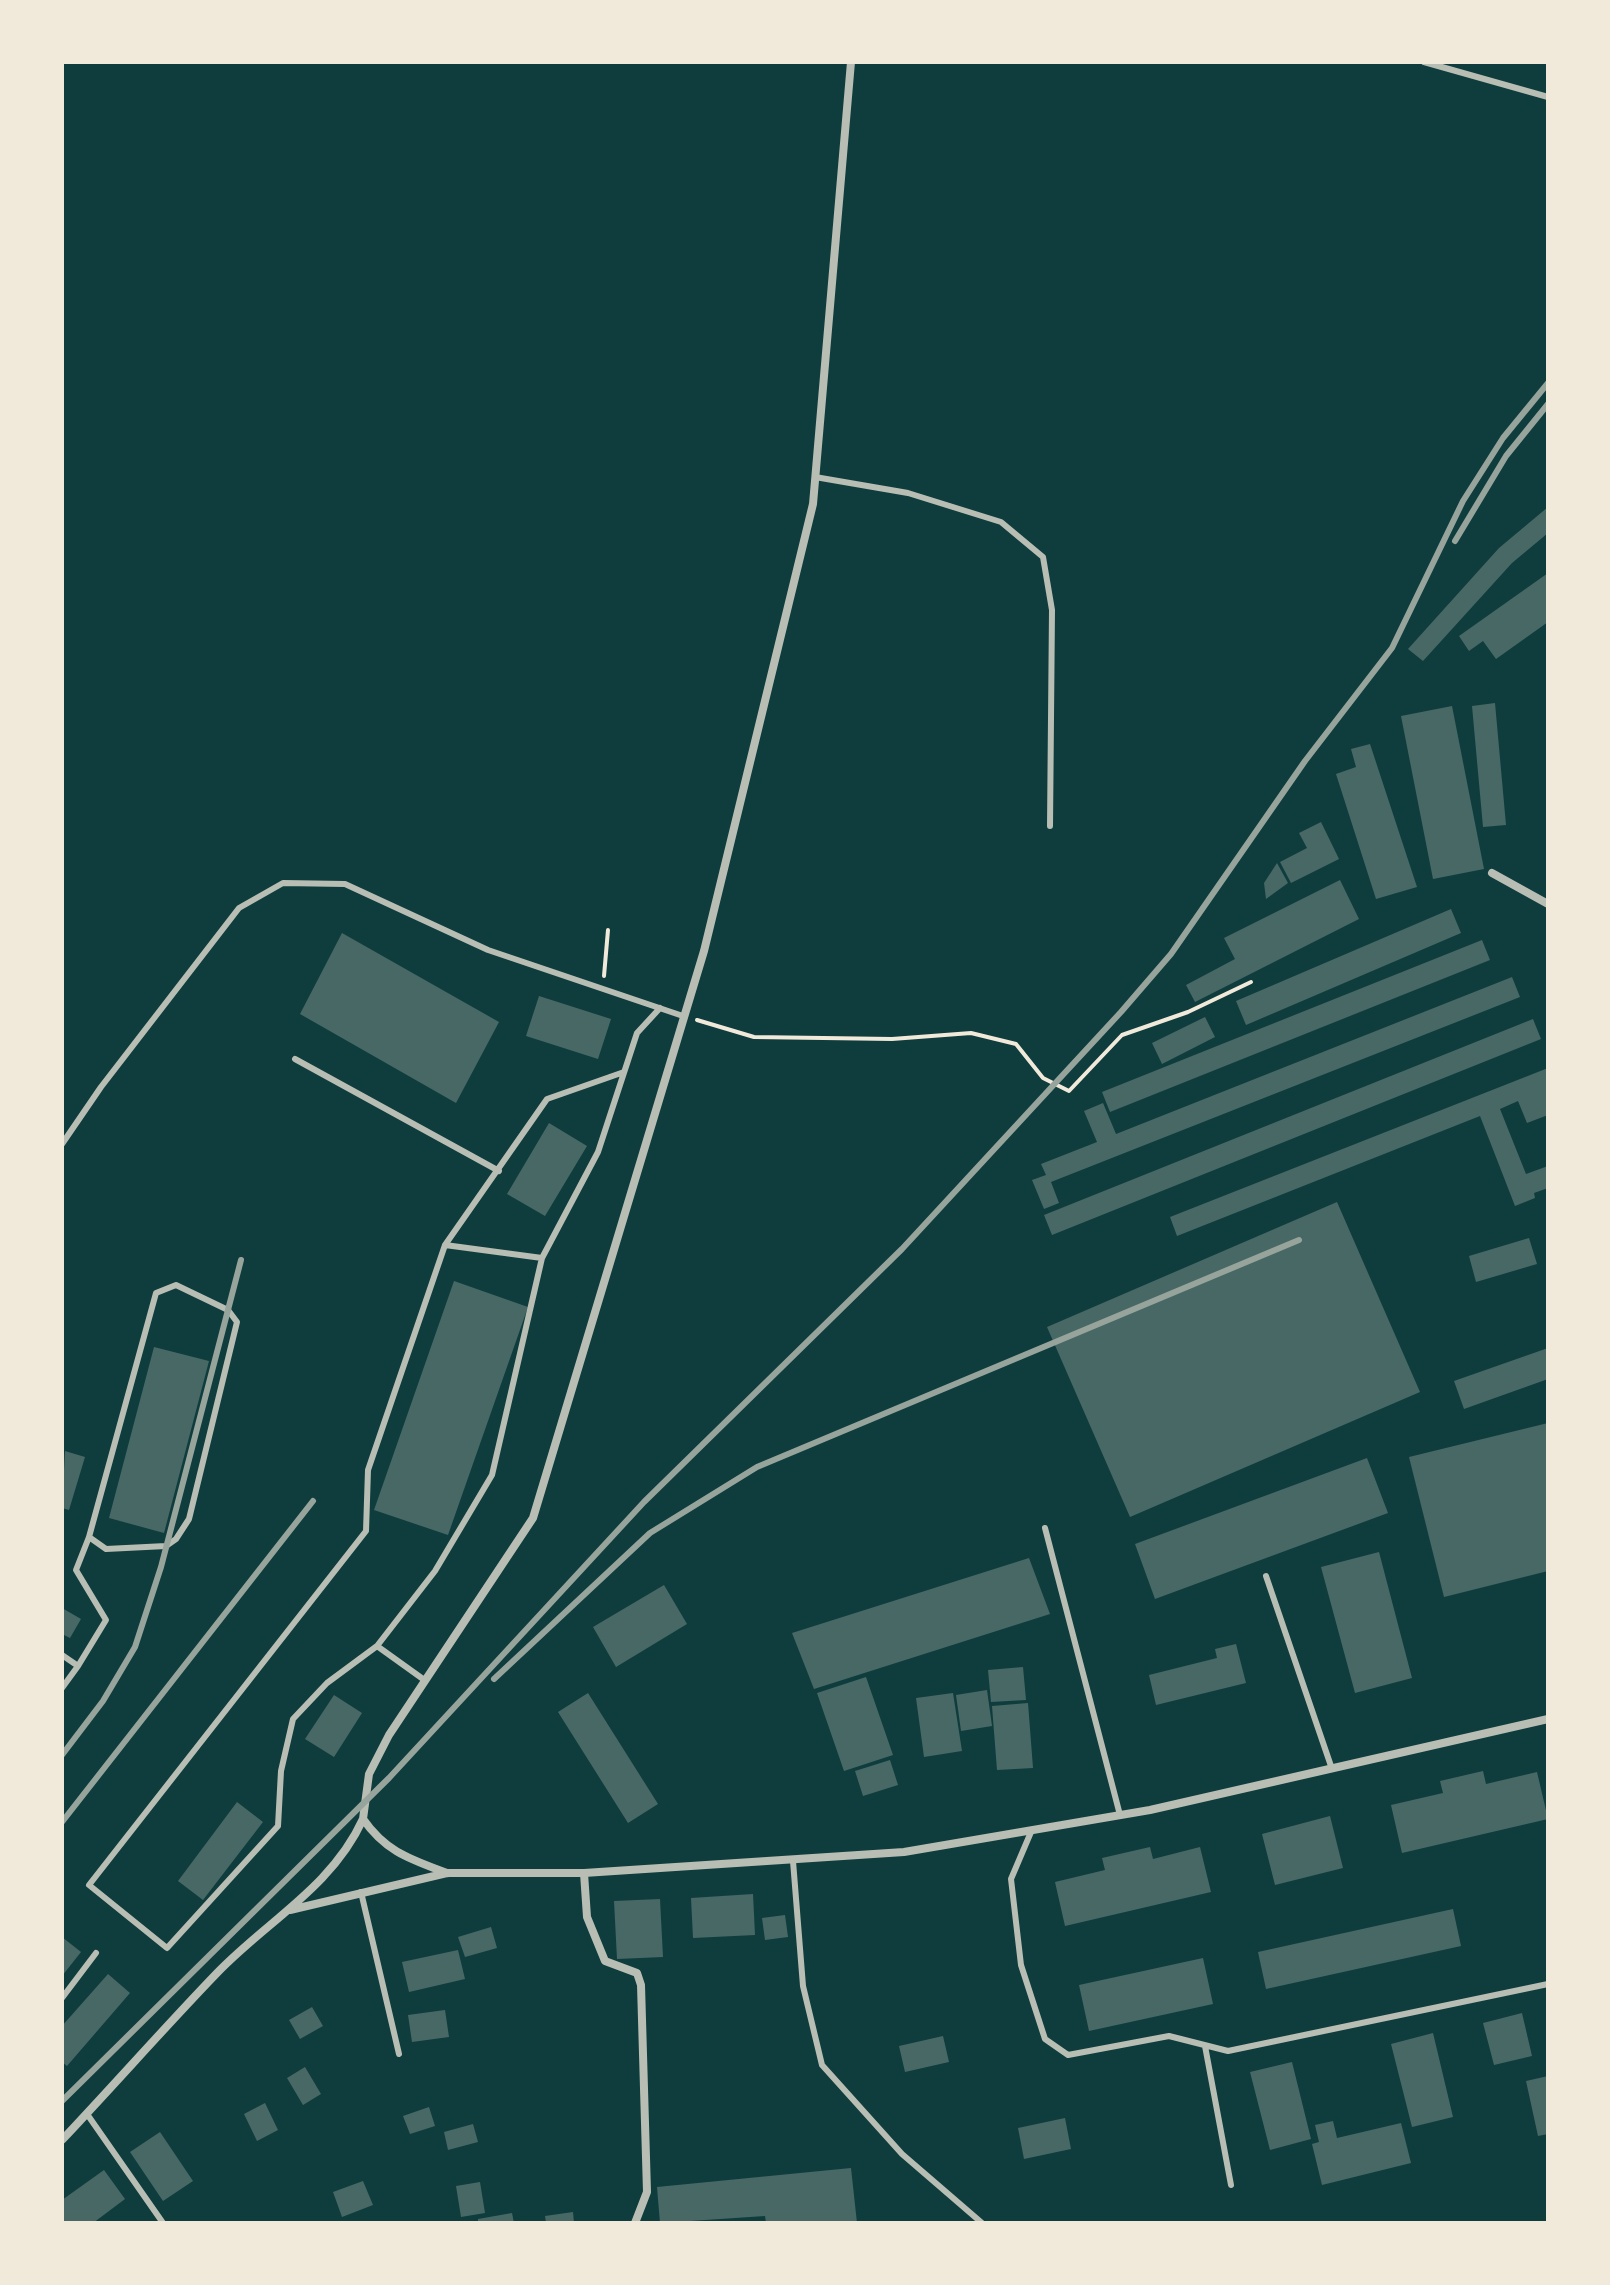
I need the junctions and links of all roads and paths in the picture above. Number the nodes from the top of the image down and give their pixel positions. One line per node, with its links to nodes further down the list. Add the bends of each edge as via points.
1 (851, 62): 4 (street)
2 (1424, 62): 3 (lane)
3 (1548, 97)
4 (815, 477): 5 (lane, via 908,493 1001,522 1043,557 1052,610); 12 (street, via 813,504 708,936)
5 (1050, 826)
6 (1492, 873): 7 (street)
7 (1548, 904)
8 (608, 930): 10 (path)
9 (1251, 982): 13 (path, via 1122,1035 1069,1091 1043,1078 1016,1044 971,1033 892,1039 754,1037)
10 (602, 989): 11 (lane); 16 (lane, via 488,950 345,884 283,883 239,908)
11 (660, 1008): 12 (lane); 15 (lane, via 637,1033)
12 (683, 1016): 26 (street, via 533,1518)
13 (716, 1027)
14 (295, 1059): 17 (lane)
15 (624, 1072): 17 (lane, via 547,1099); 19 (lane, via 598,1152)
16 (62, 1144)
17 (499, 1171): 18 (lane)
18 (445, 1245): 19 (lane); 23 (lane, via 368,1470 366,1531 89,1885 167,1948 278,1826 281,1771 293,1719 327,1683)
19 (542, 1258): 23 (lane, via 492,1475 435,1571)
20 (1045, 1528): 30 (lane)
21 (89, 1537): 21 (lane, via 156,1293 176,1285 228,1310 237,1322 189,1519 166,1546 106,1549); 25 (lane, via 76,1570 106,1620)
22 (1266, 1576): 29 (lane)
23 (377, 1646): 26 (lane)
24 (62, 1655): 25 (lane)
25 (78, 1666): 27 (lane)
26 (423, 1679): 31 (street, via 369,1774)
27 (62, 1688)
28 (1548, 1719): 29 (street)
29 (1332, 1769): 30 (street)
30 (1120, 1815): 32 (street)
31 (363, 1819): 34 (street, via 378,1841); 37 (street, via 335,1868)
32 (1031, 1832): 33 (street, via 904,1852); 41 (lane, via 1011,1879 1021,1965 1045,2039 1068,2055 1169,2036)
33 (793, 1861): 35 (street); 48 (lane, via 803,1986 822,2065 902,2154)
34 (447, 1873): 35 (street); 36 (street)
35 (584, 1873): 47 (street, via 587,1917 605,1961 637,1973 641,1985 647,2192)
36 (361, 1892): 37 (street); 42 (lane)
37 (290, 1910): 43 (street, via 216,1974)
38 (96, 1953): 40 (lane)
39 (1548, 1984): 41 (lane, via 1228,2051)
40 (62, 1998)
41 (1205, 2046): 45 (lane)
42 (399, 2054)
43 (87, 2114): 44 (street); 46 (lane)
44 (62, 2140)
45 (1231, 2185)
46 (163, 2223)
47 (635, 2223)
48 (982, 2223)

